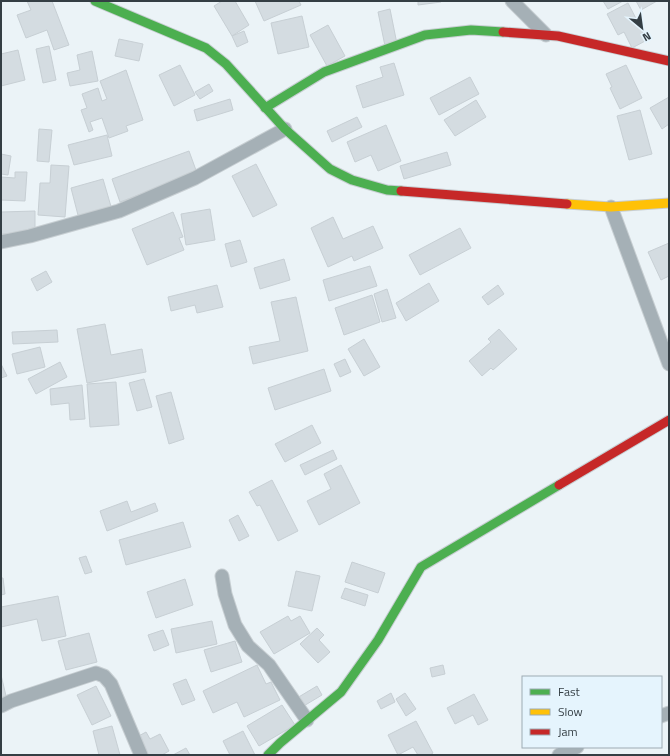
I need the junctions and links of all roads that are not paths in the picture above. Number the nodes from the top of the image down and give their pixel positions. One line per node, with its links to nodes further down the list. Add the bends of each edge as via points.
1 (95, 1): 5 (street, via 206,48 226,64)
2 (512, 1): 3 (street)
3 (546, 35): 4 (street); 5 (street, via 471,30 425,35 324,72)
4 (669, 61)
5 (265, 108): 6 (street)
6 (285, 129): 8 (street, via 330,169 352,180 387,190); 9 (street, via 195,178 119,211)
7 (669, 203): 8 (street)
8 (611, 207): 10 (street)
9 (1, 242)
10 (669, 364)
11 (669, 420): 14 (street, via 421,567 378,640 341,692)
12 (222, 576): 14 (street, via 235,625 248,646 269,665)
13 (1, 706): 16 (street, via 96,673 104,676 111,684)
14 (307, 720): 17 (street)
15 (575, 748): 18 (street)
16 (141, 755)
17 (268, 755)
18 (559, 755)

